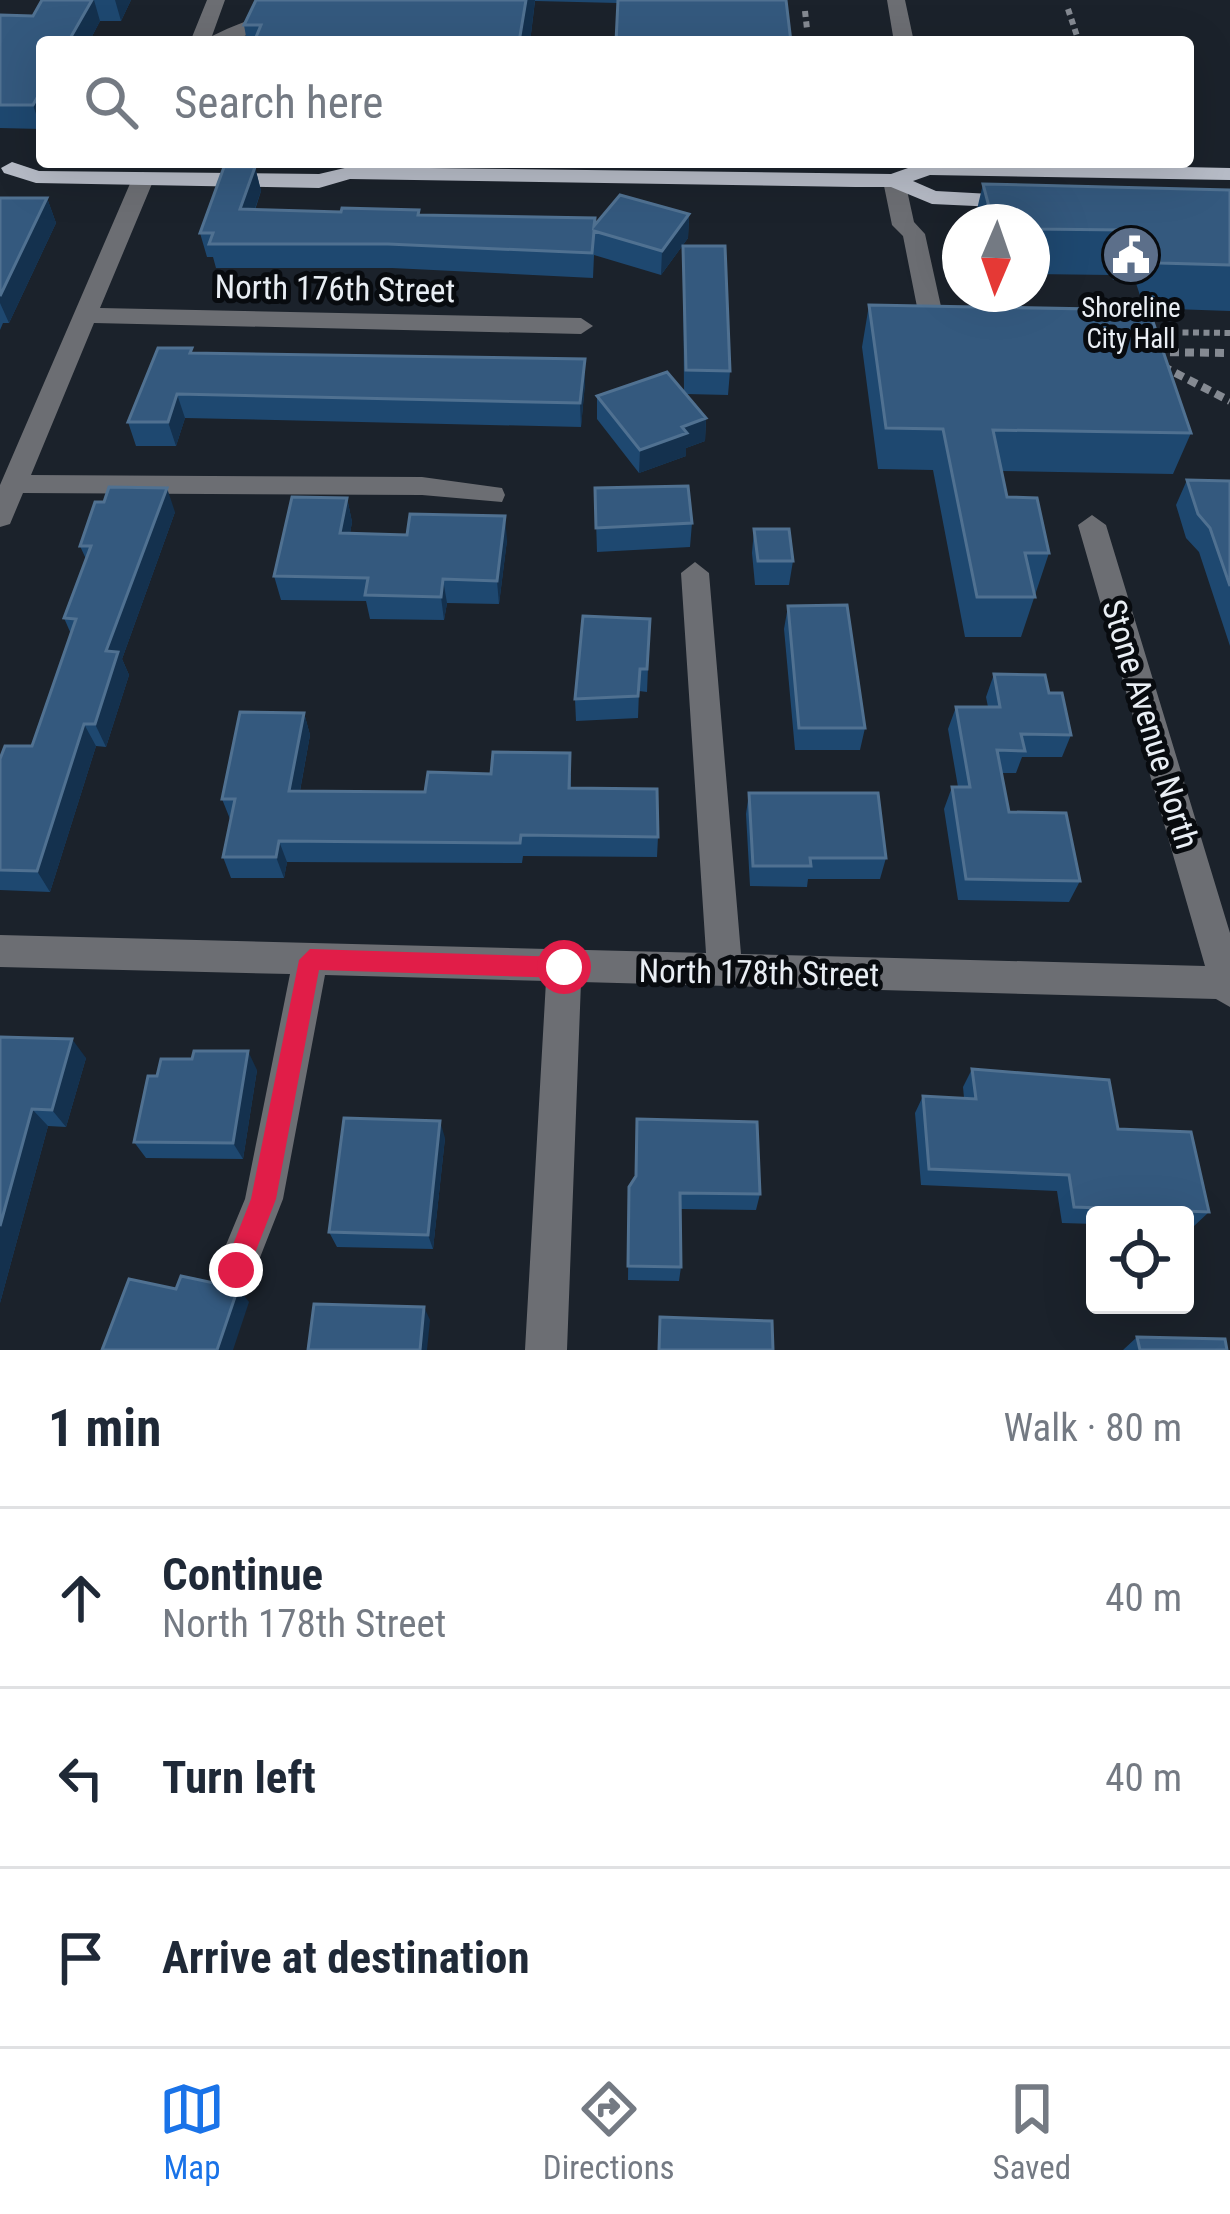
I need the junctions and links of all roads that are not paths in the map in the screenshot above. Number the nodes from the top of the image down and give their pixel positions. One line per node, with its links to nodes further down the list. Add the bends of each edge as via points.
1 (216, 0): 3 (street)
2 (896, 0): 6 (street)
3 (202, 36)
4 (228, 36): 5 (street, via 295,13 322,18)
5 (315, 36)
6 (903, 36)
7 (36, 161): 8 (main road)
8 (6, 168): 9 (main road, via 36,177)
9 (128, 168)
10 (147, 168): 17 (street)
11 (169, 168): 15 (main road, via 319,182 349,173)
12 (920, 168): 15 (main road)
13 (1027, 168): 14 (main road)
14 (1230, 174)
15 (894, 182): 16 (main road, via 932,197); 19 (street, via 933,327)
16 (1035, 202)
17 (89, 315): 18 (street, North 176th Street); 20 (street)
18 (581, 326)
19 (978, 328)
20 (14, 484): 21 (street, via 422,486); 22 (street)
21 (493, 495)
22 (0, 517)
23 (1092, 525): 29 (street, Stone Avenue North)
24 (695, 573): 28 (street)
25 (0, 951): 26 (street, North 178th Street)
26 (310, 960): 27 (street, North 178th Street); 30 (street, via 264,1199)
27 (564, 967): 28 (street, North 178th Street); 31 (street)
28 (725, 971): 29 (street, North 178th Street)
29 (1229, 986)
30 (236, 1270)
31 (546, 1350)

